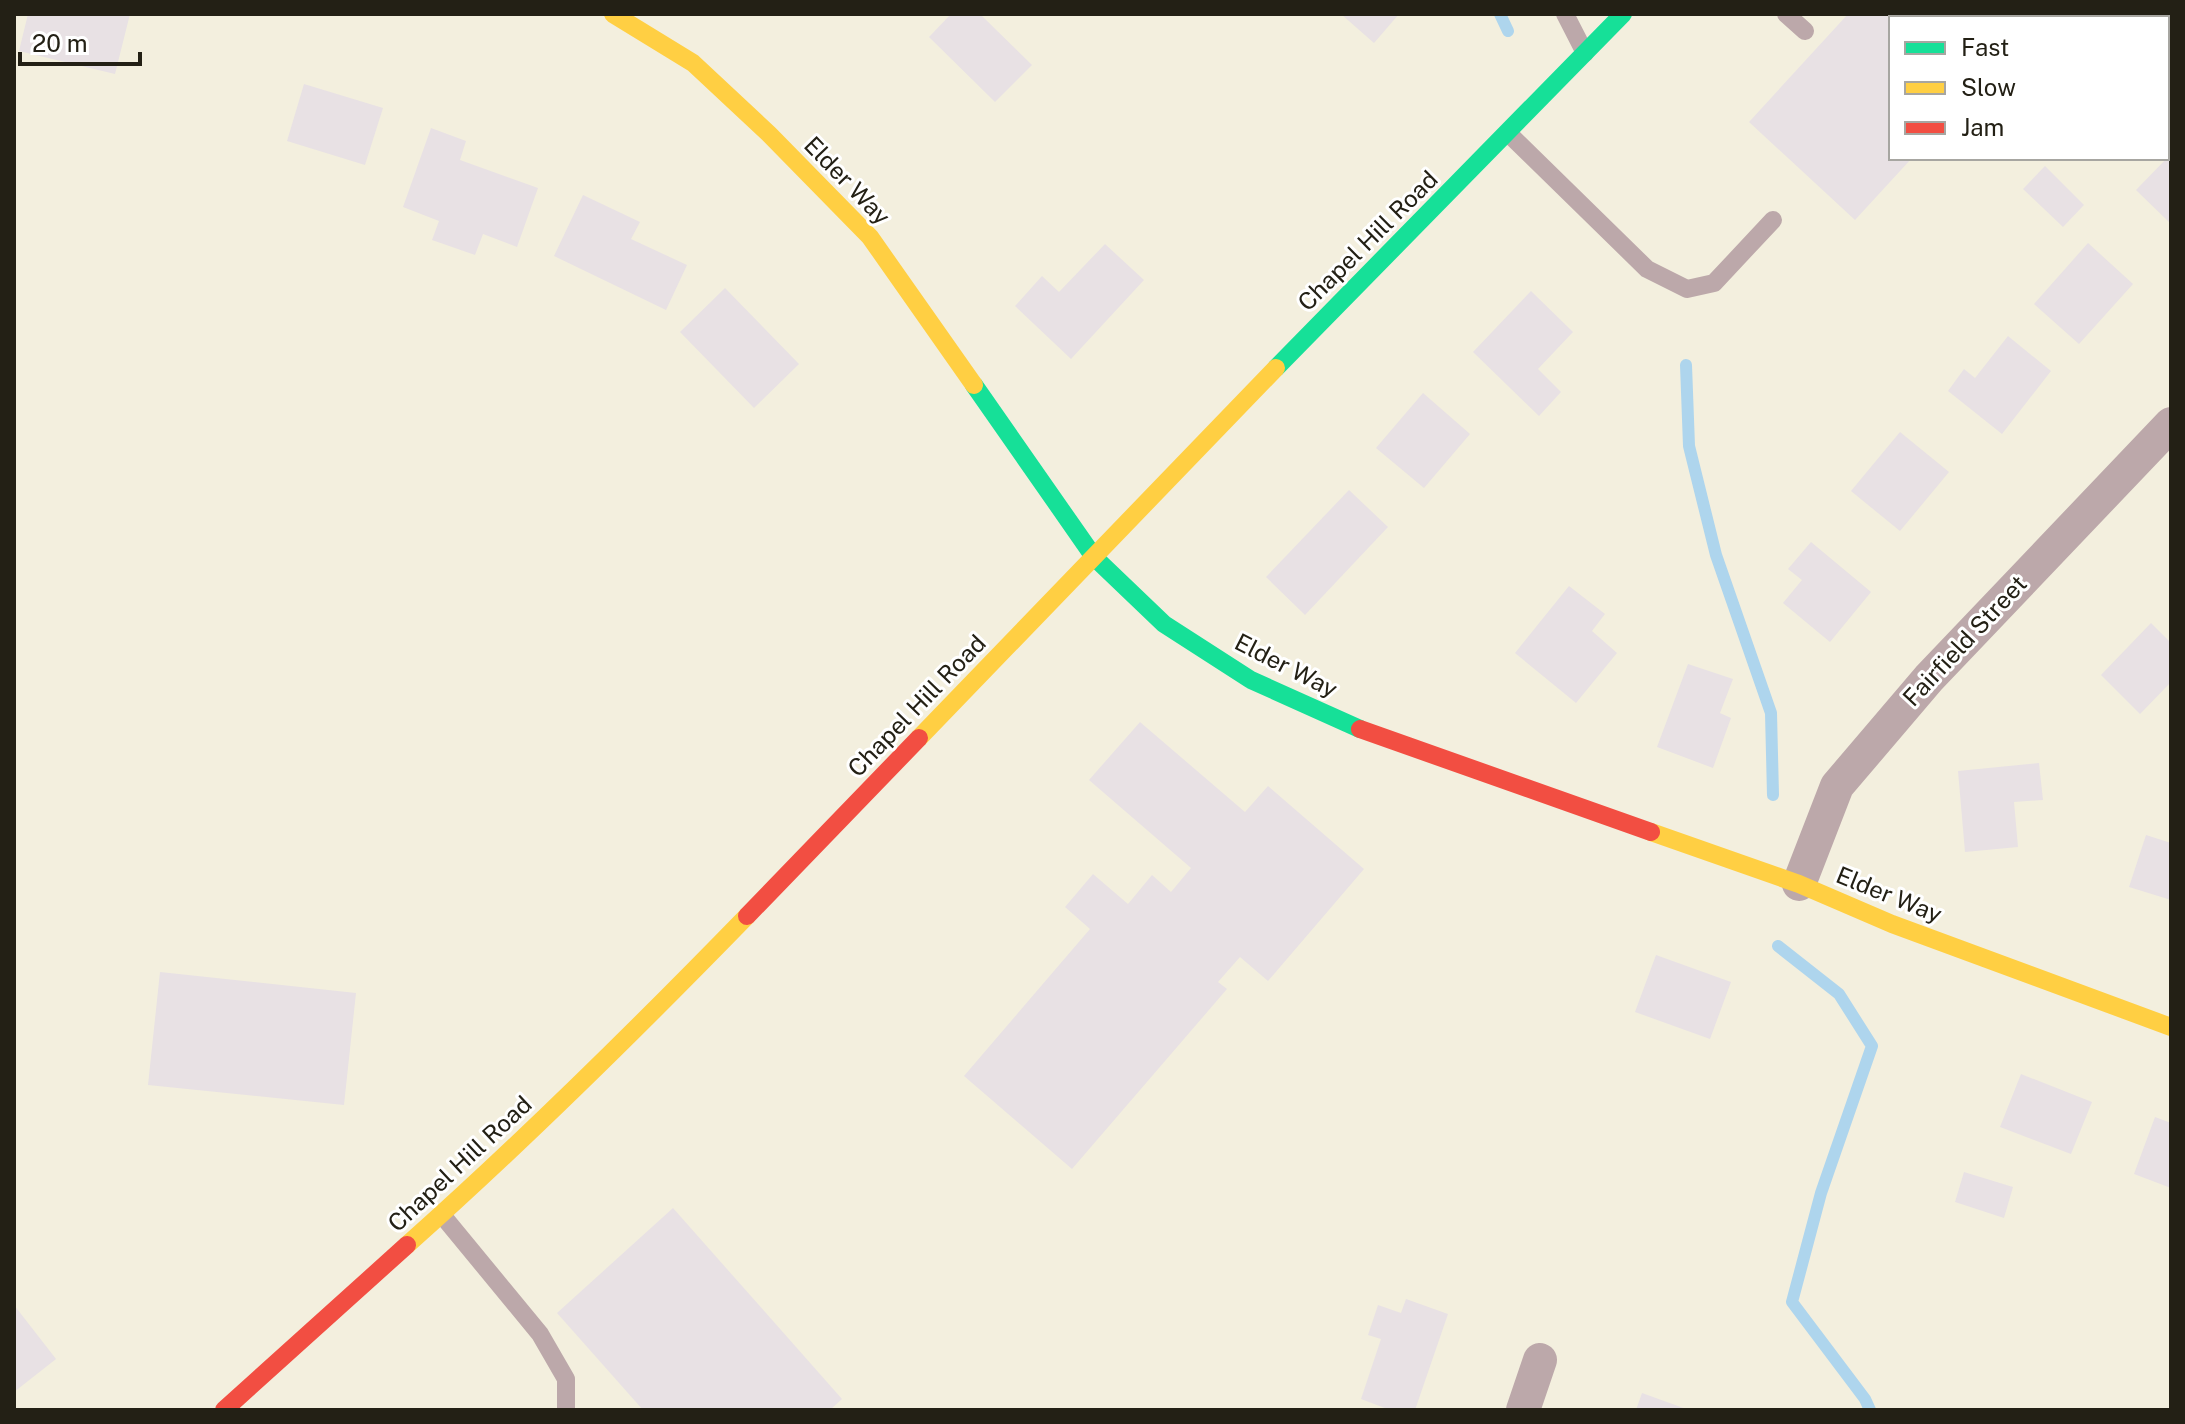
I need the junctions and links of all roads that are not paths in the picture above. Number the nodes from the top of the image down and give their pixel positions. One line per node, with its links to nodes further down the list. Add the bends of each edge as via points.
1 (613, 14): 10 (main road, Elder Way, via 693,63 870,237)
2 (1565, 14): 6 (lane)
3 (1623, 14): 6 (main road, Chapel Hill Road)
4 (1786, 14): 5 (lane)
5 (1805, 31)
6 (1585, 53): 7 (main road, Chapel Hill Road)
7 (1508, 133): 8 (lane, via 1647,269 1687,289 1714,283); 10 (main road, Chapel Hill Road)
8 (1773, 220)
9 (2171, 424): 11 (street, Fairfield Street, via 1929,678 1837,786)
10 (1094, 557): 11 (main road, Elder Way, via 1164,624 1251,680 1361,729); 13 (main road, Chapel Hill Road, via 681,985)
11 (1799, 884): 12 (main road, Elder Way, via 1906,930)
12 (2171, 1027)
13 (442, 1215): 15 (main road, Chapel Hill Road); 16 (lane, via 540,1334 566,1379)
14 (1540, 1360): 17 (street)
15 (224, 1410)
16 (566, 1410)
17 (1523, 1410)

